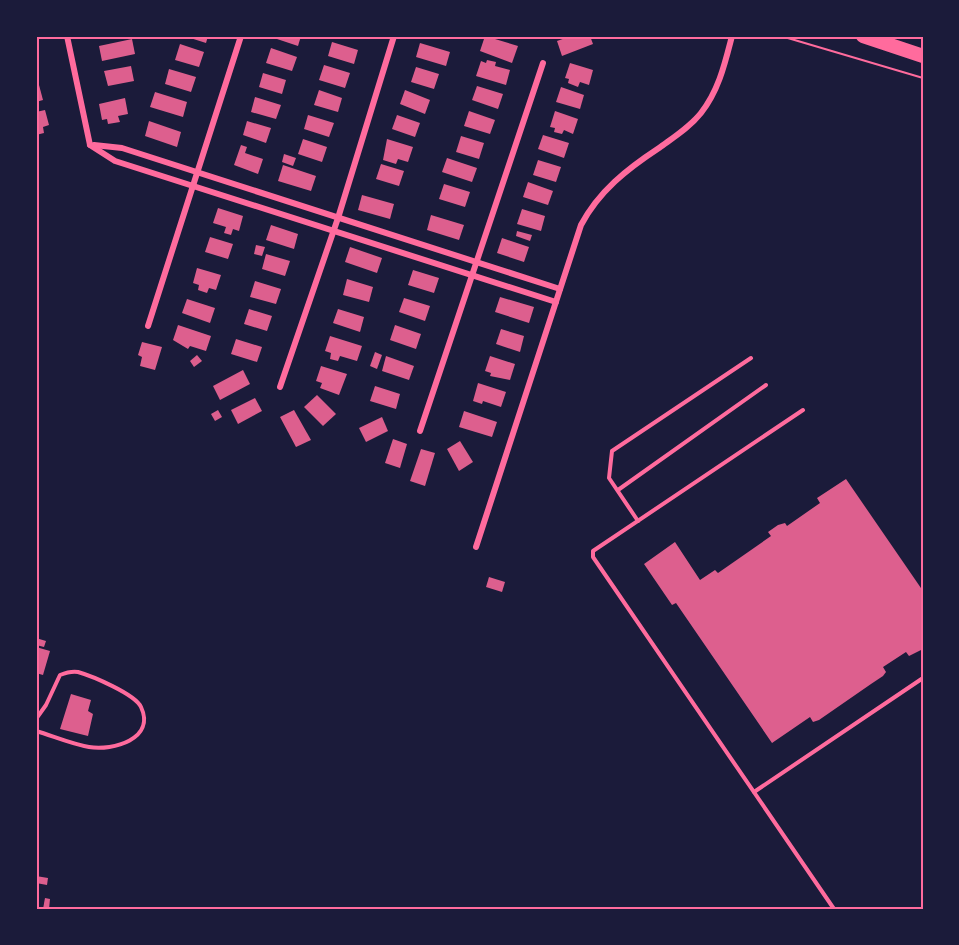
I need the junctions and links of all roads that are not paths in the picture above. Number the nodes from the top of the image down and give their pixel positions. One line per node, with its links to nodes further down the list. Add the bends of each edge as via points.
1 (67, 36): 8 (street)
2 (242, 36): 9 (street)
3 (394, 36): 11 (street)
4 (732, 36): 15 (street, via 716,90 701,112 681,133 614,180 591,207)
5 (863, 36): 6 (highway)
6 (923, 56)
7 (543, 63): 13 (street)
8 (90, 145): 9 (street, via 122,148); 10 (street, via 115,161)
9 (197, 173): 10 (street); 11 (street)
10 (193, 186): 12 (street); 17 (street)
11 (338, 218): 12 (street); 13 (street)
12 (333, 230): 14 (street); 20 (street)
13 (475, 262): 14 (street); 15 (street)
14 (471, 275): 16 (street); 22 (street)
15 (560, 289): 16 (street)
16 (556, 302): 25 (street)
17 (148, 326)
18 (751, 357): 23 (lane, via 612,451 609,478)
19 (766, 385): 23 (lane)
20 (280, 387)
21 (803, 410): 24 (lane)
22 (420, 431)
23 (618, 490): 24 (lane)
24 (638, 521): 29 (lane, via 593,551 593,557)
25 (476, 547)
26 (923, 678): 29 (lane)
27 (36, 719): 28 (lane, via 60,675 76,672 132,696 141,707 144,721 138,736 124,745 108,747 89,747)
28 (36, 730)
29 (754, 792): 30 (lane)
30 (834, 909)

